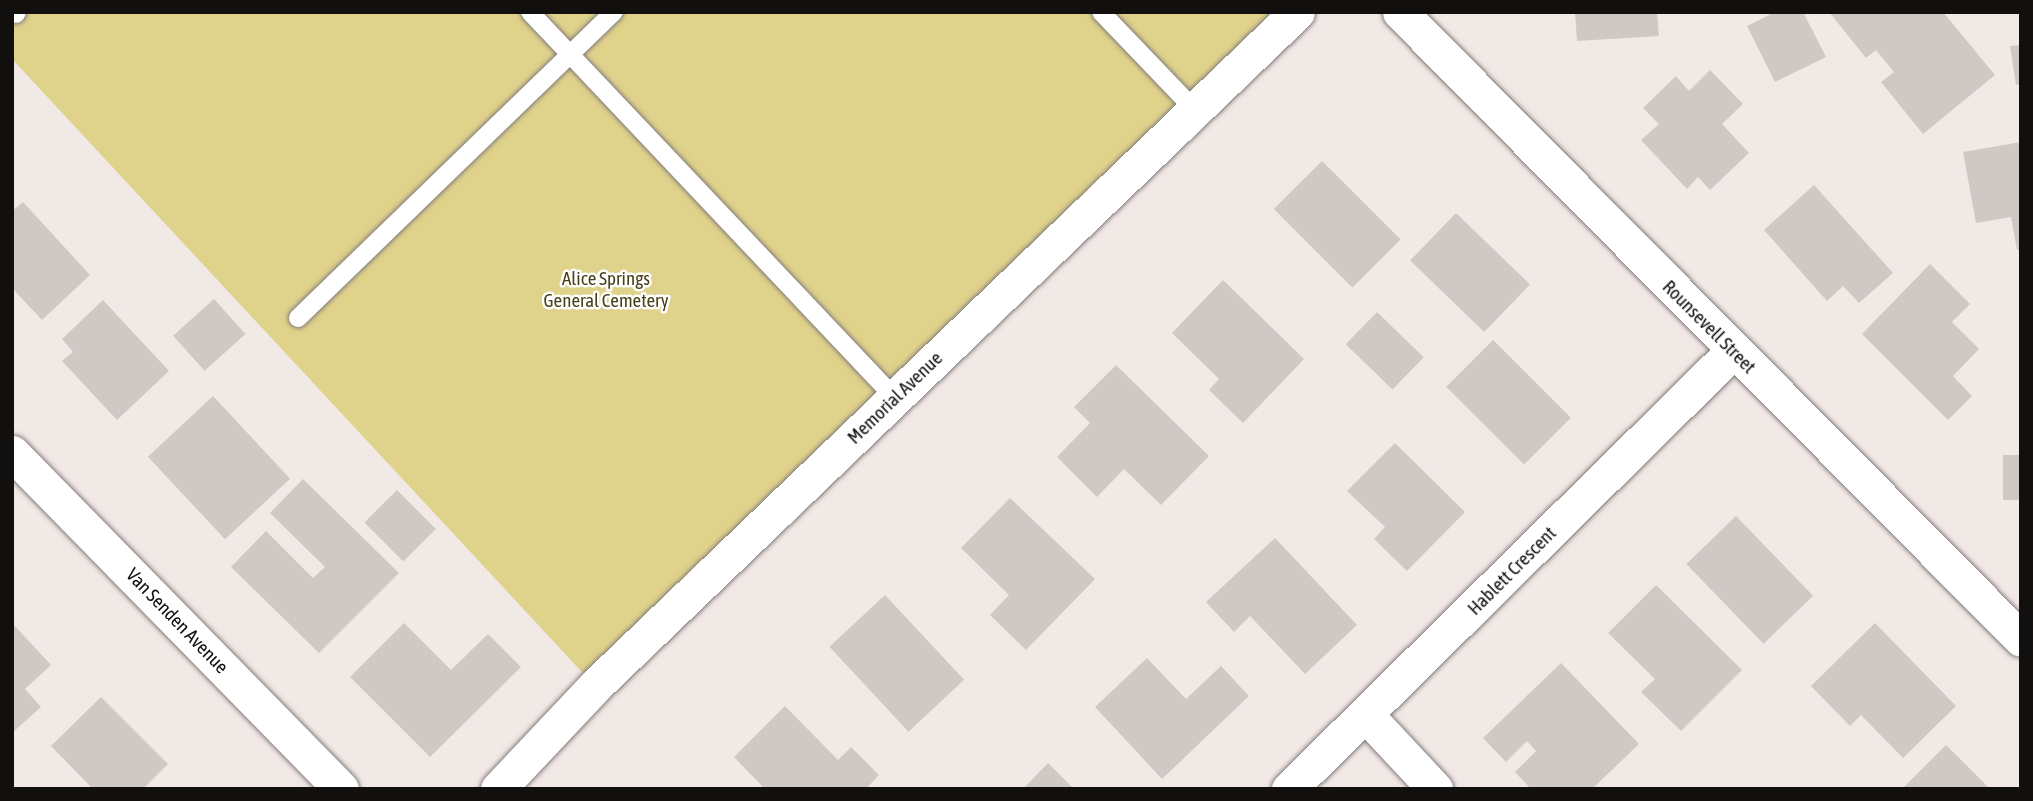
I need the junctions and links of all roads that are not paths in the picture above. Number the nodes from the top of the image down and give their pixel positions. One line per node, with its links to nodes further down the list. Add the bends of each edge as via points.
1 (530, 12): 6 (lane)
2 (614, 12): 6 (lane)
3 (1101, 12): 7 (lane)
4 (1297, 12): 7 (street, Memorial Avenue)
5 (1400, 12): 9 (street, Rounsevell Street)
6 (570, 55): 8 (lane); 10 (lane)
7 (1195, 110): 10 (street, Memorial Avenue)
8 (298, 318)
9 (1732, 351): 12 (street, Rounsevell Street); 13 (street, Hablett Crescent)
10 (895, 398): 15 (street, Memorial Avenue, via 595,686)
11 (19, 472): 14 (street, Van Senden Avenue)
12 (2021, 639)
13 (1367, 716): 16 (street, Hablett Crescent); 17 (street)
14 (341, 789)
15 (498, 789)
16 (1289, 789)
17 (1435, 789)

